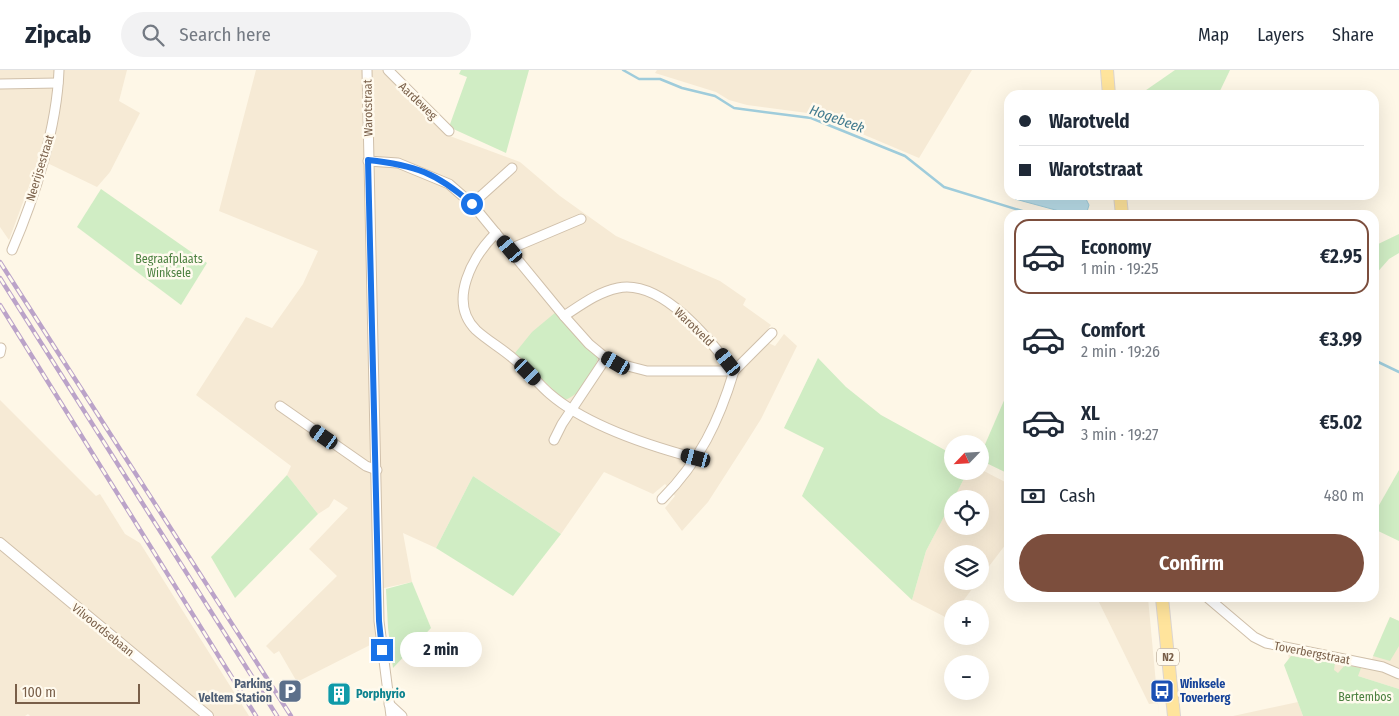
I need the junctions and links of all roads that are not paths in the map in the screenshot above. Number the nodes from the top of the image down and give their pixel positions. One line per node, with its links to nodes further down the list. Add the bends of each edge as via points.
1 (58, 70): 5 (street, Neerijsestraat)
2 (368, 70): 9 (street, Warotstraat)
3 (388, 70): 8 (street, Aardeweg)
4 (1107, 70): 7 (main road)
5 (58, 83): 6 (street); 15 (street, Neerijsestraat, via 56,114)
6 (0, 84)
7 (1109, 90)
8 (449, 131)
9 (368, 160): 11 (street, via 398,163 441,179); 24 (street, Warotstraat)
10 (512, 168): 11 (street)
11 (472, 204): 13 (street)
12 (581, 219): 14 (street)
13 (496, 233): 14 (street); 21 (street, via 485,243 470,267 464,289 467,317 476,329 516,360 550,394)
14 (510, 249): 16 (street)
15 (12, 250)
16 (564, 316): 18 (street); 19 (street, Warotveld, via 595,296 619,288 641,288 674,307 702,332)
17 (772, 333): 19 (street)
18 (606, 358): 19 (street, via 647,371); 21 (street)
19 (734, 371): 23 (street, via 714,429)
20 (280, 406): 24 (street, via 366,466)
21 (573, 408): 22 (street); 23 (street, via 631,438)
22 (554, 440)
23 (696, 458): 25 (street)
24 (377, 470): 30 (street, Warotstraat, via 379,621)
25 (662, 498)
26 (0, 543): 31 (street, Vilvoordsebaan)
27 (1162, 602): 34 (main road, N2)
28 (1213, 602): 29 (street, Toverbergstraat, via 1254,638 1266,643 1383,667)
29 (1399, 674)
30 (389, 704): 32 (street, Warotstraat); 33 (street)
31 (208, 716)
32 (391, 716)
33 (402, 716)
34 (1174, 716)

